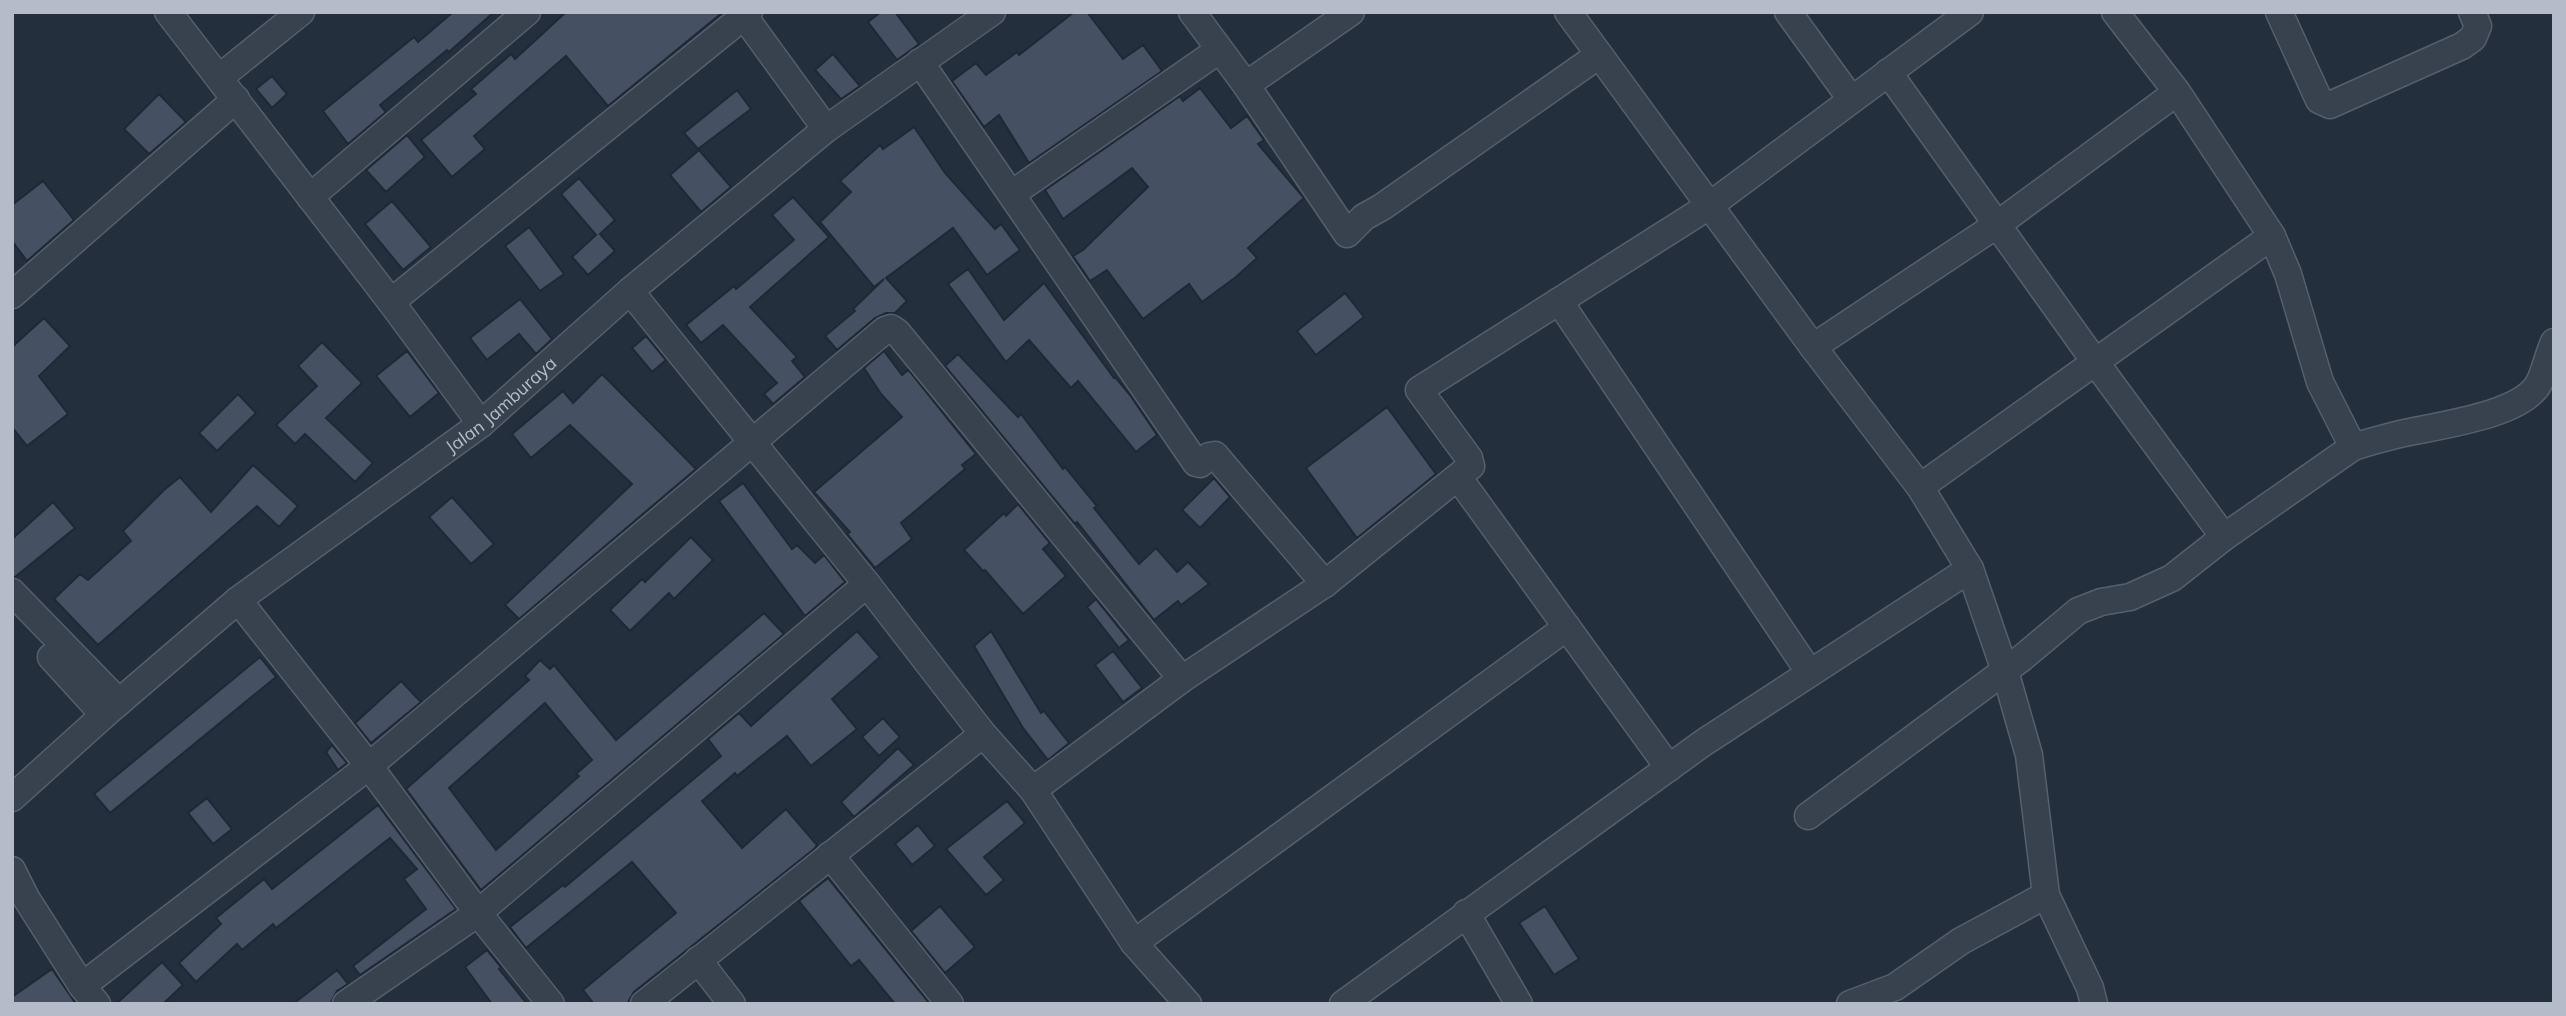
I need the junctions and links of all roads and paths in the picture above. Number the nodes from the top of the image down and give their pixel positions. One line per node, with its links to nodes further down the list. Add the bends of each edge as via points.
1 (167, 12): 19 (street)
2 (301, 12): 19 (street)
3 (527, 12): 26 (street)
4 (992, 12): 17 (street, Jalan Jamburaya)
5 (1192, 12): 15 (street)
6 (1351, 12): 20 (street)
7 (1568, 12): 16 (street)
8 (1788, 12): 23 (street)
9 (1970, 12): 14 (street)
10 (2115, 12): 21 (street)
11 (2279, 12): 12 (street, via 2319,100 2330,105 2462,46 2473,38 2478,26)
12 (2472, 12)
13 (745, 14): 24 (street); 33 (street)
14 (1937, 22): 18 (street)
15 (1219, 50): 20 (street); 25 (street)
16 (1598, 55): 20 (street, via 1364,217 1347,234); 27 (street)
17 (920, 62): 24 (street, Jalan Jamburaya); 25 (street)
18 (1888, 72): 23 (street); 28 (street)
19 (219, 78): 22 (street)
20 (1246, 85)
21 (2177, 92): 28 (street); 29 (street)
22 (236, 99): 26 (street); 31 (street)
23 (1851, 99): 27 (street)
24 (826, 130): 30 (street, Jalan Jamburaya)
25 (1013, 194): 45 (street, via 1196,463 1215,455)
26 (310, 197): 33 (street)
27 (1709, 206): 32 (street); 35 (street)
28 (1998, 224): 35 (street); 36 (street)
29 (2272, 236): 36 (street); 39 (street, via 2320,382)
30 (631, 291): 37 (street, Jalan Jamburaya); 38 (street)
31 (12, 295)
32 (1559, 301): 40 (street, via 1419,390 1469,458 1471,466); 51 (street)
33 (391, 302): 37 (street)
34 (2554, 342): 39 (street, via 2539,384 2525,397 2486,416)
35 (1813, 347): 41 (street)
36 (2096, 363): 41 (street); 42 (street)
37 (481, 424): 47 (street, Jalan Jamburaya)
38 (751, 442): 44 (street); 52 (street, via 891,328); 55 (street)
39 (2353, 447): 42 (street)
40 (1458, 477): 45 (street); 49 (street)
41 (1920, 487): 43 (street)
42 (2224, 537): 50 (street, via 2172,578 2130,597 2101,601 2078,611)
43 (1970, 569): 50 (street); 51 (street)
44 (867, 584): 54 (street); 64 (street)
45 (1325, 584): 52 (street)
46 (12, 592): 53 (street)
47 (238, 600): 53 (street, Jalan Jamburaya); 55 (street)
48 (12, 614): 53 (street)
49 (1567, 627): 56 (street); 66 (street)
50 (2005, 671): 59 (street); 62 (street, via 2029,755)
51 (1810, 673): 56 (street)
52 (1182, 679): 57 (street)
53 (111, 708): 58 (street, Jalan Jamburaya)
54 (983, 734): 57 (street); 60 (street)
55 (369, 766): 64 (street); 68 (street)
56 (1669, 768): 65 (street)
57 (1033, 790): 66 (street)
58 (12, 797)
59 (1808, 816)
60 (830, 855): 67 (street); 73 (street)
61 (12, 870): 63 (street)
62 (2046, 895): 77 (street, via 1962,941 1895,987); 78 (street)
63 (19, 906): 68 (street)
64 (478, 913): 69 (street); 70 (street)
65 (1466, 913): 75 (street); 76 (street)
66 (1134, 943): 74 (street)
67 (698, 960): 71 (street); 72 (street)
68 (90, 995)
69 (346, 1004)
70 (551, 1004)
71 (644, 1004)
72 (732, 1004)
73 (950, 1004)
74 (1188, 1004)
75 (1343, 1004)
76 (1519, 1004)
77 (1850, 1004)
78 (2094, 1004)

